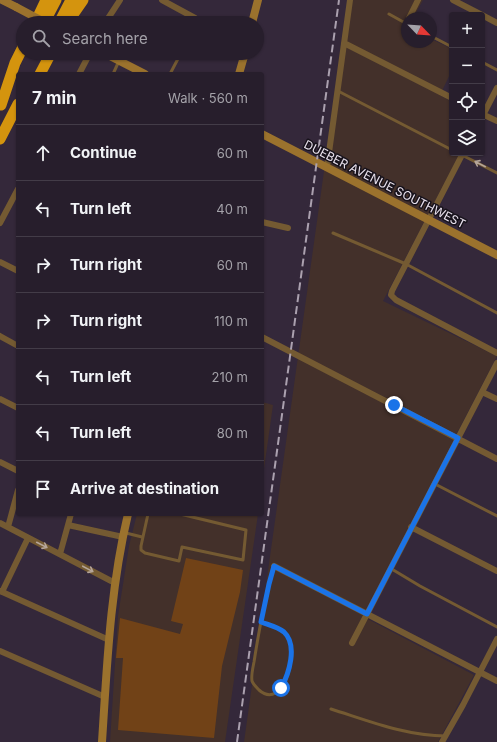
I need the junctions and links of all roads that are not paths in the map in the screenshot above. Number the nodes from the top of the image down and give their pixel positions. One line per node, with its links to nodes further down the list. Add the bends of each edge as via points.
1 (2, 0): 15 (street, bridge)
2 (46, 0): 16 (highway)
3 (56, 0): 17 (highway)
4 (71, 0): 18 (highway)
5 (83, 0): 19 (highway)
6 (120, 0): 20 (street)
7 (162, 0): 21 (street)
8 (258, 0): 22 (street)
9 (350, 0): 27 (street)
10 (418, 0): 12 (street)
11 (452, 0): 13 (street)
12 (412, 12)
13 (476, 12)
14 (389, 14): 24 (lane)
15 (32, 16)
16 (38, 16)
17 (48, 16)
18 (63, 16)
19 (73, 16)
20 (110, 16)
21 (191, 16)
22 (254, 16)
23 (485, 17): 25 (street)
24 (401, 19)
25 (497, 23)
26 (437, 39): 28 (lane)
27 (344, 43): 49 (street); 50 (street)
28 (449, 45)
29 (16, 60): 51 (highway)
30 (24, 60): 39 (highway)
31 (40, 60): 40 (highway)
32 (47, 60): 41 (highway)
33 (86, 60): 42 (street)
34 (177, 60): 45 (lane)
35 (243, 60): 46 (street)
36 (119, 61): 43 (lane); 44 (street)
37 (485, 64): 38 (lane)
38 (497, 70)
39 (18, 72)
40 (34, 72)
41 (41, 72)
42 (80, 72)
43 (114, 72)
44 (141, 72)
45 (171, 72)
46 (240, 72)
47 (16, 76): 51 (highway)
48 (497, 88): 53 (street)
49 (338, 91): 58 (lane); 61 (street)
50 (449, 96)
51 (0, 106)
52 (16, 109): 57 (highway)
53 (485, 110)
54 (485, 116): 55 (street)
55 (497, 121)
56 (264, 135): 61 (street, DUEBER AVENUE SOUTHWEST)
57 (0, 139)
58 (449, 148)
59 (460, 156): 64 (street)
60 (465, 156): 62 (lane, one-way to 60)
61 (327, 167): 64 (street, DUEBER AVENUE SOUTHWEST)
62 (497, 173)
63 (16, 196): 66 (street)
64 (429, 220): 69 (street, DUEBER AVENUE SOUTHWEST); 71 (street)
65 (264, 222): 67 (street)
66 (0, 223)
67 (288, 228)
68 (333, 233): 71 (lane)
69 (497, 255)
70 (0, 262): 72 (street)
71 (406, 264): 73 (lane); 77 (street, via 392,297)
72 (16, 270)
73 (497, 313)
74 (0, 336): 76 (street)
75 (264, 338): 83 (street)
76 (16, 345)
77 (497, 353)
78 (497, 363): 79 (street)
79 (482, 392): 81 (street); 83 (street)
80 (0, 399): 82 (street)
81 (497, 399)
82 (16, 407)
83 (458, 438): 84 (street); 87 (street)
84 (497, 459)
85 (0, 462): 86 (street)
86 (16, 470)
87 (434, 483): 93 (lane); 97 (street)
88 (16, 497): 96 (street)
89 (70, 516): 95 (street)
90 (128, 516): 98 (street)
91 (147, 516): 99 (lane)
92 (188, 516): 99 (lane, via 246,530 243,560 182,547 179,561 145,553 141,550)
93 (497, 516)
94 (0, 523): 96 (street)
95 (68, 525): 98 (street); 101 (street)
96 (8, 527): 100 (street)
97 (411, 527): 103 (street); 104 (street)
98 (123, 535): 99 (lane); 105 (street)
99 (142, 537)
100 (28, 538): 101 (street, one-way to 101); 106 (street)
101 (60, 554): 105 (street, one-way to 105)
102 (274, 566): 107 (street); 108 (lane)
103 (390, 568): 107 (street); 109 (lane)
104 (497, 571)
105 (115, 583): 111 (street)
106 (1, 591): 111 (street)
107 (367, 614): 112 (street); 114 (street)
108 (261, 622): 108 (lane, via 252,679 261,692 273,695 281,688 292,661 289,638 279,628)
109 (497, 627)
110 (497, 639): 114 (street)
111 (108, 640): 116 (street)
112 (352, 643)
113 (0, 651): 116 (street)
114 (480, 672): 115 (street); 118 (street)
115 (497, 681)
116 (105, 697): 119 (street)
117 (331, 709): 118 (lane, via 382,726)
118 (444, 739)
119 (102, 742)

